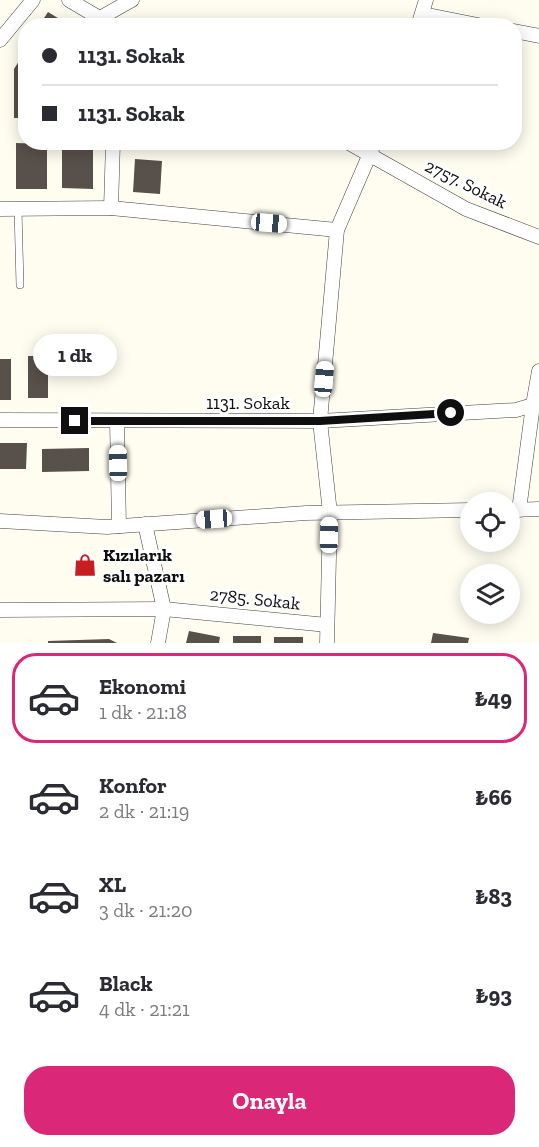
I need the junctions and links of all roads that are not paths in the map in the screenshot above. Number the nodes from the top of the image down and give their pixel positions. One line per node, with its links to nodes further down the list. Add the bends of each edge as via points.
1 (33, 0): 6 (street)
2 (69, 0): 7 (street)
3 (132, 0): 8 (street)
4 (426, 0): 9 (street)
5 (18, 18): 12 (street)
6 (18, 18)
7 (99, 18)
8 (111, 18)
9 (421, 18)
10 (522, 33): 11 (street)
11 (539, 36)
12 (0, 40)
13 (113, 150): 16 (street)
14 (371, 150): 19 (street)
15 (375, 150): 20 (street, 2757. Sokak, via 466,208)
16 (111, 208): 18 (street); 19 (street)
17 (0, 209): 18 (street)
18 (18, 209): 21 (lane)
19 (337, 230): 26 (street)
20 (539, 237)
21 (20, 285)
22 (539, 371): 23 (street)
23 (533, 405): 26 (street, 1131. Sokak, via 516,410); 27 (street)
24 (0, 420): 25 (street, 1131. Sokak)
25 (117, 421): 26 (street, 1131. Sokak); 34 (street)
26 (320, 421): 31 (street)
27 (518, 492)
28 (539, 509): 30 (street)
29 (460, 510): 31 (street)
30 (520, 510)
31 (330, 513): 33 (street); 37 (street)
32 (0, 521): 34 (street)
33 (145, 524): 34 (street); 35 (street)
34 (119, 526)
35 (164, 609): 36 (street, 2785. Sokak); 37 (street, 2785. Sokak); 38 (street)
36 (0, 610)
37 (327, 625): 39 (street)
38 (158, 643)
39 (327, 643)

